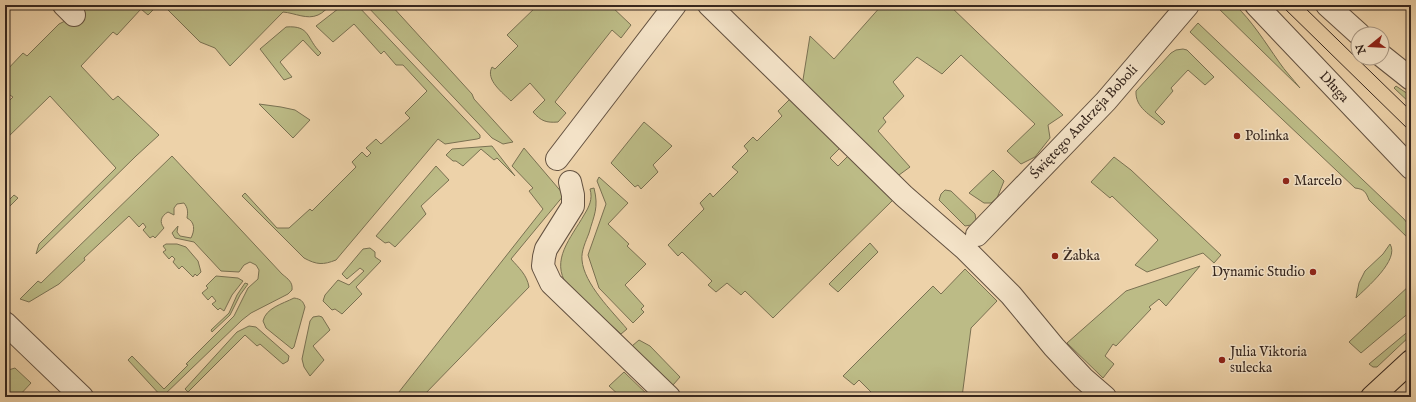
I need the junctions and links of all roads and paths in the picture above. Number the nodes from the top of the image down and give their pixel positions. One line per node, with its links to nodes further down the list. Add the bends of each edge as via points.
1 (675, 5): 9 (street)
2 (709, 5): 17 (street, via 904,196 1011,295 1054,347)
3 (1188, 5): 12 (street, Świętego Andrzeja Boboli, via 1106,101)
4 (1256, 5): 10 (street, Długa)
5 (1328, 5): 6 (street)
6 (1350, 26)
7 (1390, 62): 8 (street)
8 (1411, 79)
9 (557, 159)
10 (1411, 168)
11 (570, 182): 16 (street, via 573,206 546,249 546,274 551,283)
12 (977, 235)
13 (5, 323): 15 (street)
14 (1411, 361): 18 (main road)
15 (82, 397)
16 (669, 397)
17 (1105, 397)
18 (1372, 397)

